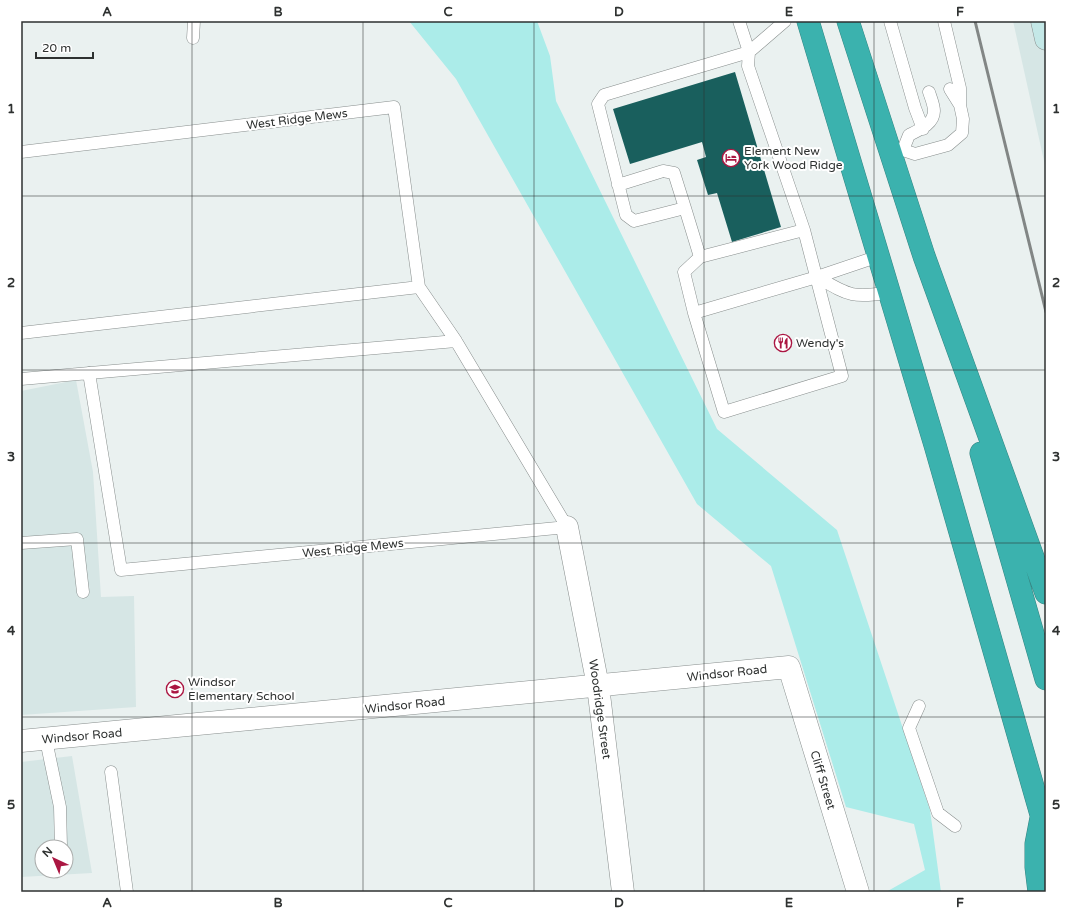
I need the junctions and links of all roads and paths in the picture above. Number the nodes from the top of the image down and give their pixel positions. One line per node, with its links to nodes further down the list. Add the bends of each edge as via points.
1 (194, 21): 9 (lane)
2 (739, 21): 11 (lane)
3 (785, 21): 11 (lane)
4 (808, 21): 21 (highway)
5 (848, 21): 17 (highway)
6 (890, 21): 15 (lane)
7 (944, 21): 14 (lane, via 960,88)
8 (1042, 21): 10 (street)
9 (193, 38)
10 (1046, 39)
11 (749, 52): 18 (lane, via 604,95 598,104); 20 (lane, via 748,66)
12 (950, 89): 14 (lane)
13 (929, 92): 15 (lane, via 934,110)
14 (960, 105): 17 (lane, via 962,133 948,145 915,154)
15 (923, 129): 17 (lane, via 909,135)
16 (21, 152): 25 (lane, West Ridge Mews, via 394,107)
17 (897, 152): 22 (highway)
18 (618, 184): 19 (lane, via 626,215 634,221); 19 (lane, via 663,171 674,173)
19 (684, 208): 23 (lane)
20 (804, 230): 23 (lane); 24 (lane)
21 (879, 256): 24 (lane); 26 (highway)
22 (924, 256): 35 (highway); 37 (highway)
23 (700, 258): 27 (lane, via 684,272)
24 (817, 277): 26 (lane, via 846,293 868,296); 27 (lane); 27 (lane, via 842,376 724,412)
25 (419, 287): 28 (lane); 29 (lane, West Ridge Mews)
26 (889, 292): 43 (highway)
27 (694, 313)
28 (21, 334)
29 (456, 341): 30 (lane); 32 (lane, West Ridge Mews)
30 (90, 373): 31 (lane); 32 (lane, West Ridge Mews, via 121,570)
31 (21, 379)
32 (567, 527): 38 (street, Woodridge Street)
33 (21, 543): 34 (lane, via 77,539)
34 (83, 592)
35 (1046, 593)
36 (789, 667): 38 (street, Windsor Road); 48 (street, Cliff Street)
37 (1046, 679)
38 (598, 686): 40 (street, Windsor Road); 47 (street, Woodridge Street)
39 (919, 706): 44 (lane, via 909,728 938,813)
40 (46, 740): 41 (street, Windsor Road); 45 (lane, via 60,806)
41 (21, 741)
42 (111, 772): 46 (lane)
43 (1044, 825): 49 (highway, via 1036,844)
44 (955, 826)
45 (61, 839)
46 (127, 892)
47 (623, 892)
48 (858, 892)
49 (1039, 892)

